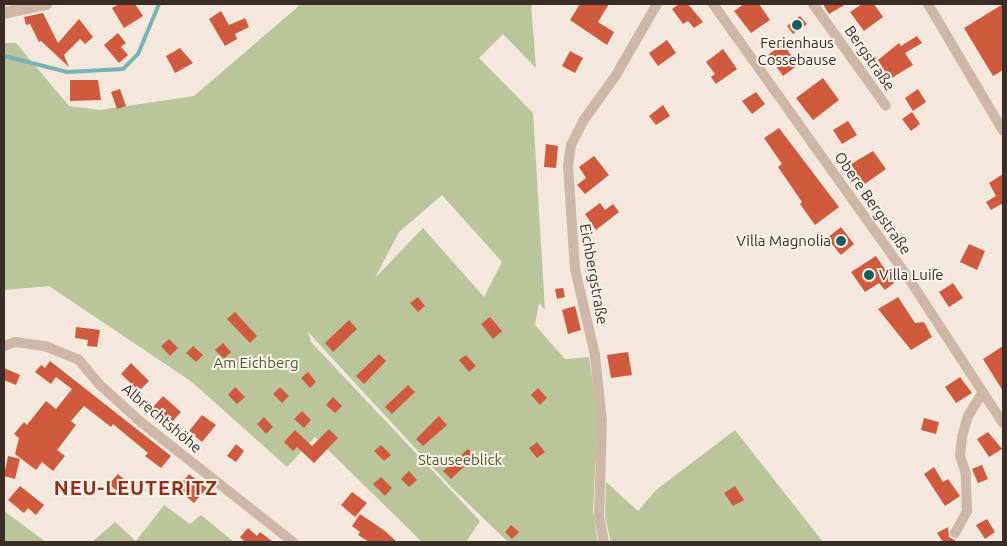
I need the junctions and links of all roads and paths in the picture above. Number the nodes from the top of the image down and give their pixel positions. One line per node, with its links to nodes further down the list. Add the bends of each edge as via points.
1 (46, 4): 6 (street)
2 (657, 4): 14 (street, Eichbergstraße, via 616,75 583,121 572,144 568,166 575,269 594,356 602,421 599,517)
3 (713, 4): 10 (street, Obere Bergstraße, via 909,279)
4 (813, 4): 7 (street, Bergstraße)
5 (928, 4): 8 (street)
6 (4, 13)
7 (886, 106)
8 (1003, 131)
9 (4, 346): 13 (street, Albrechtshöhe, via 15,342 45,346 78,360 141,422)
10 (983, 392): 11 (street, Obere Bergstraße); 12 (street, via 968,416 962,437 960,456 966,474 967,511)
11 (1003, 423)
12 (955, 533)
13 (293, 542)
14 (604, 542)

